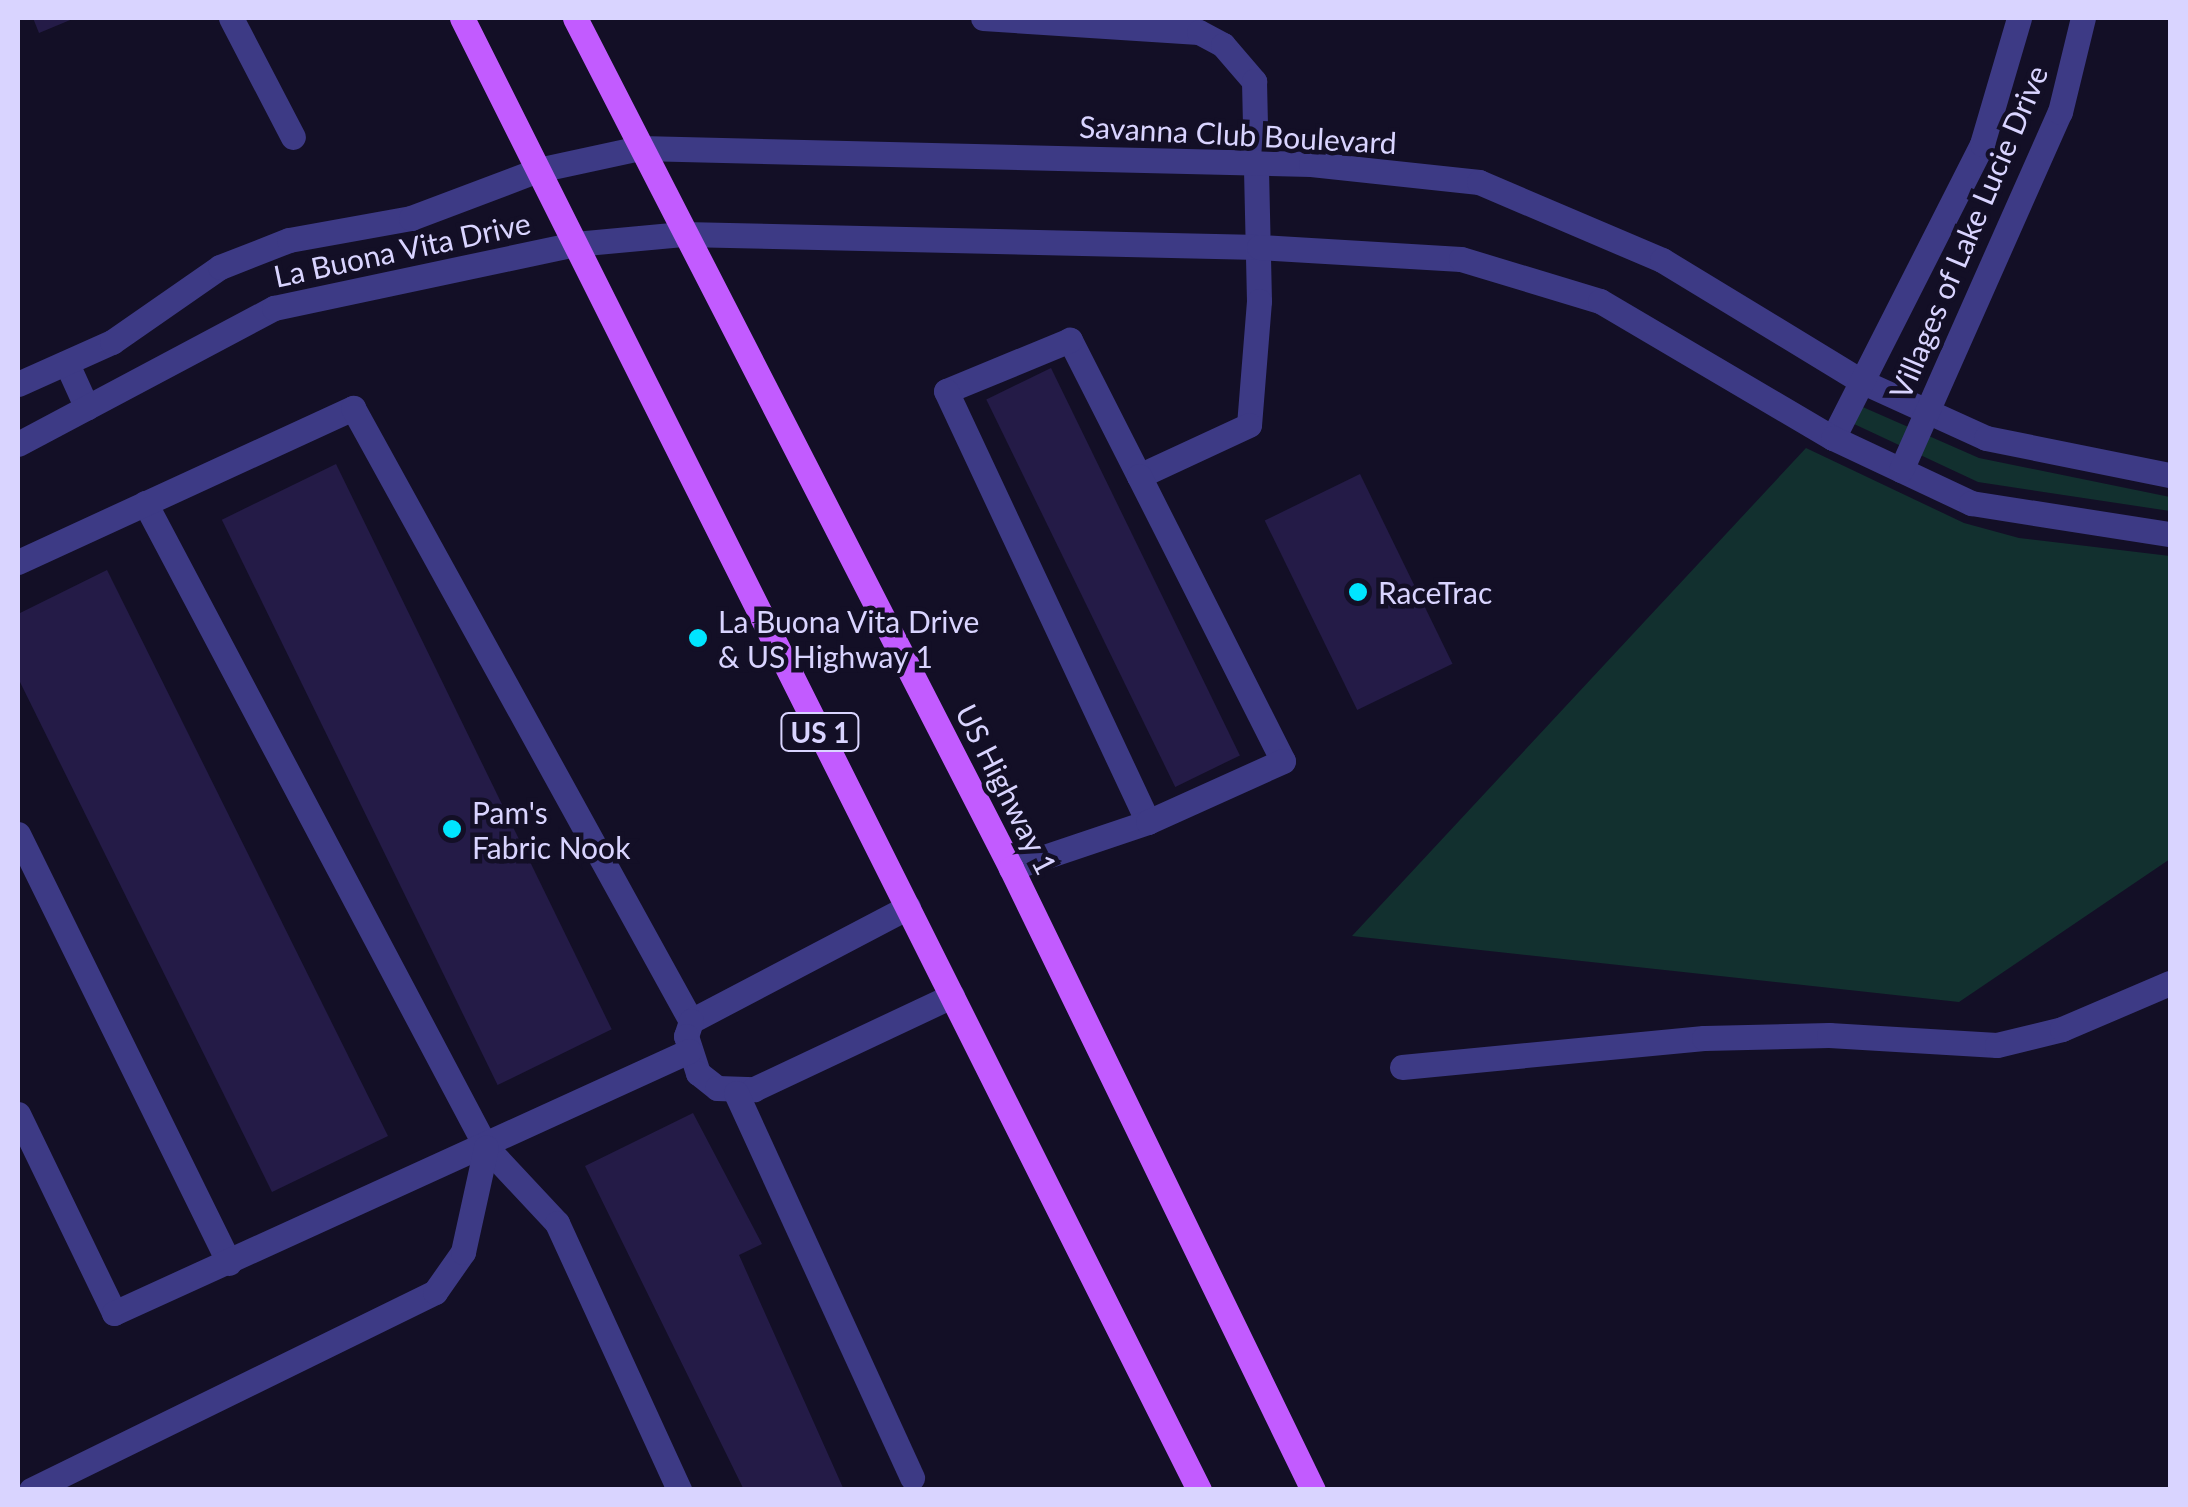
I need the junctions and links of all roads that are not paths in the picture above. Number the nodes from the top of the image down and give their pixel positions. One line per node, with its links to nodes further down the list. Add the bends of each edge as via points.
1 (231, 18): 7 (street)
2 (462, 18): 10 (main road, US 1)
3 (575, 18): 8 (main road, US Highway 1)
4 (983, 18): 9 (street, via 1200,32 1222,45 1254,81)
5 (2019, 18): 15 (street, Villages of Lake Lucie Drive, via 1982,144)
6 (2082, 18): 18 (street, Villages of Lake Lucie Drive, via 2060,112)
7 (292, 137)
8 (640, 148): 9 (street, Savanna Club Boulevard); 10 (street, Savanna Club Boulevard); 11 (main road, US Highway 1)
9 (1251, 162): 13 (street); 15 (street, Savanna Club Boulevard, via 1479,182 1662,260)
10 (538, 170): 12 (main road, US 1); 14 (street, La Buona Vita Drive, via 412,218 289,240 220,267 112,342)
11 (683, 234): 12 (street); 13 (street); 29 (main road, US Highway 1)
12 (575, 244): 17 (street, La Buona Vita Drive, via 274,308); 30 (main road, US 1)
13 (1259, 247): 19 (street, via 1461,259 1600,301); 23 (street, via 1249,425)
14 (66, 364): 16 (street, La Buona Vita Drive); 17 (street)
15 (1864, 382): 18 (street, Savanna Club Boulevard); 19 (street, Villages of Lake Lucie Drive)
16 (18, 384)
17 (87, 408): 20 (street, La Buona Vita Drive)
18 (1926, 412): 21 (street, Villages of Lake Lucie Drive); 22 (street, Savanna Club Boulevard, via 1986,438)
19 (1833, 438): 21 (street)
20 (18, 444)
21 (1901, 470): 25 (street, via 1972,503 2023,516)
22 (2170, 474)
23 (1139, 476): 27 (street, via 1283,761); 27 (street, via 1070,340 946,390)
24 (145, 503): 26 (street); 33 (street, via 352,408); 38 (street)
25 (2170, 534)
26 (18, 562)
27 (1148, 822): 29 (street)
28 (18, 834): 39 (street)
29 (1011, 868): 44 (main road, US Highway 1)
30 (908, 907): 32 (main road, US 1); 33 (street)
31 (2170, 983): 35 (street, via 2062,1029 1997,1044 1829,1035 1704,1038)
32 (952, 996): 36 (street); 43 (main road, US 1)
33 (691, 1021): 34 (street)
34 (689, 1051): 36 (street, via 698,1073 716,1088); 38 (street)
35 (1402, 1067)
36 (736, 1092): 40 (street)
37 (18, 1114): 39 (street, via 114,1313)
38 (486, 1147): 39 (street); 41 (street, via 463,1252 435,1292); 42 (street, via 557,1223)
39 (228, 1263)
40 (912, 1478)
41 (31, 1490)
42 (679, 1490)
43 (1199, 1490)
44 (1313, 1490)

